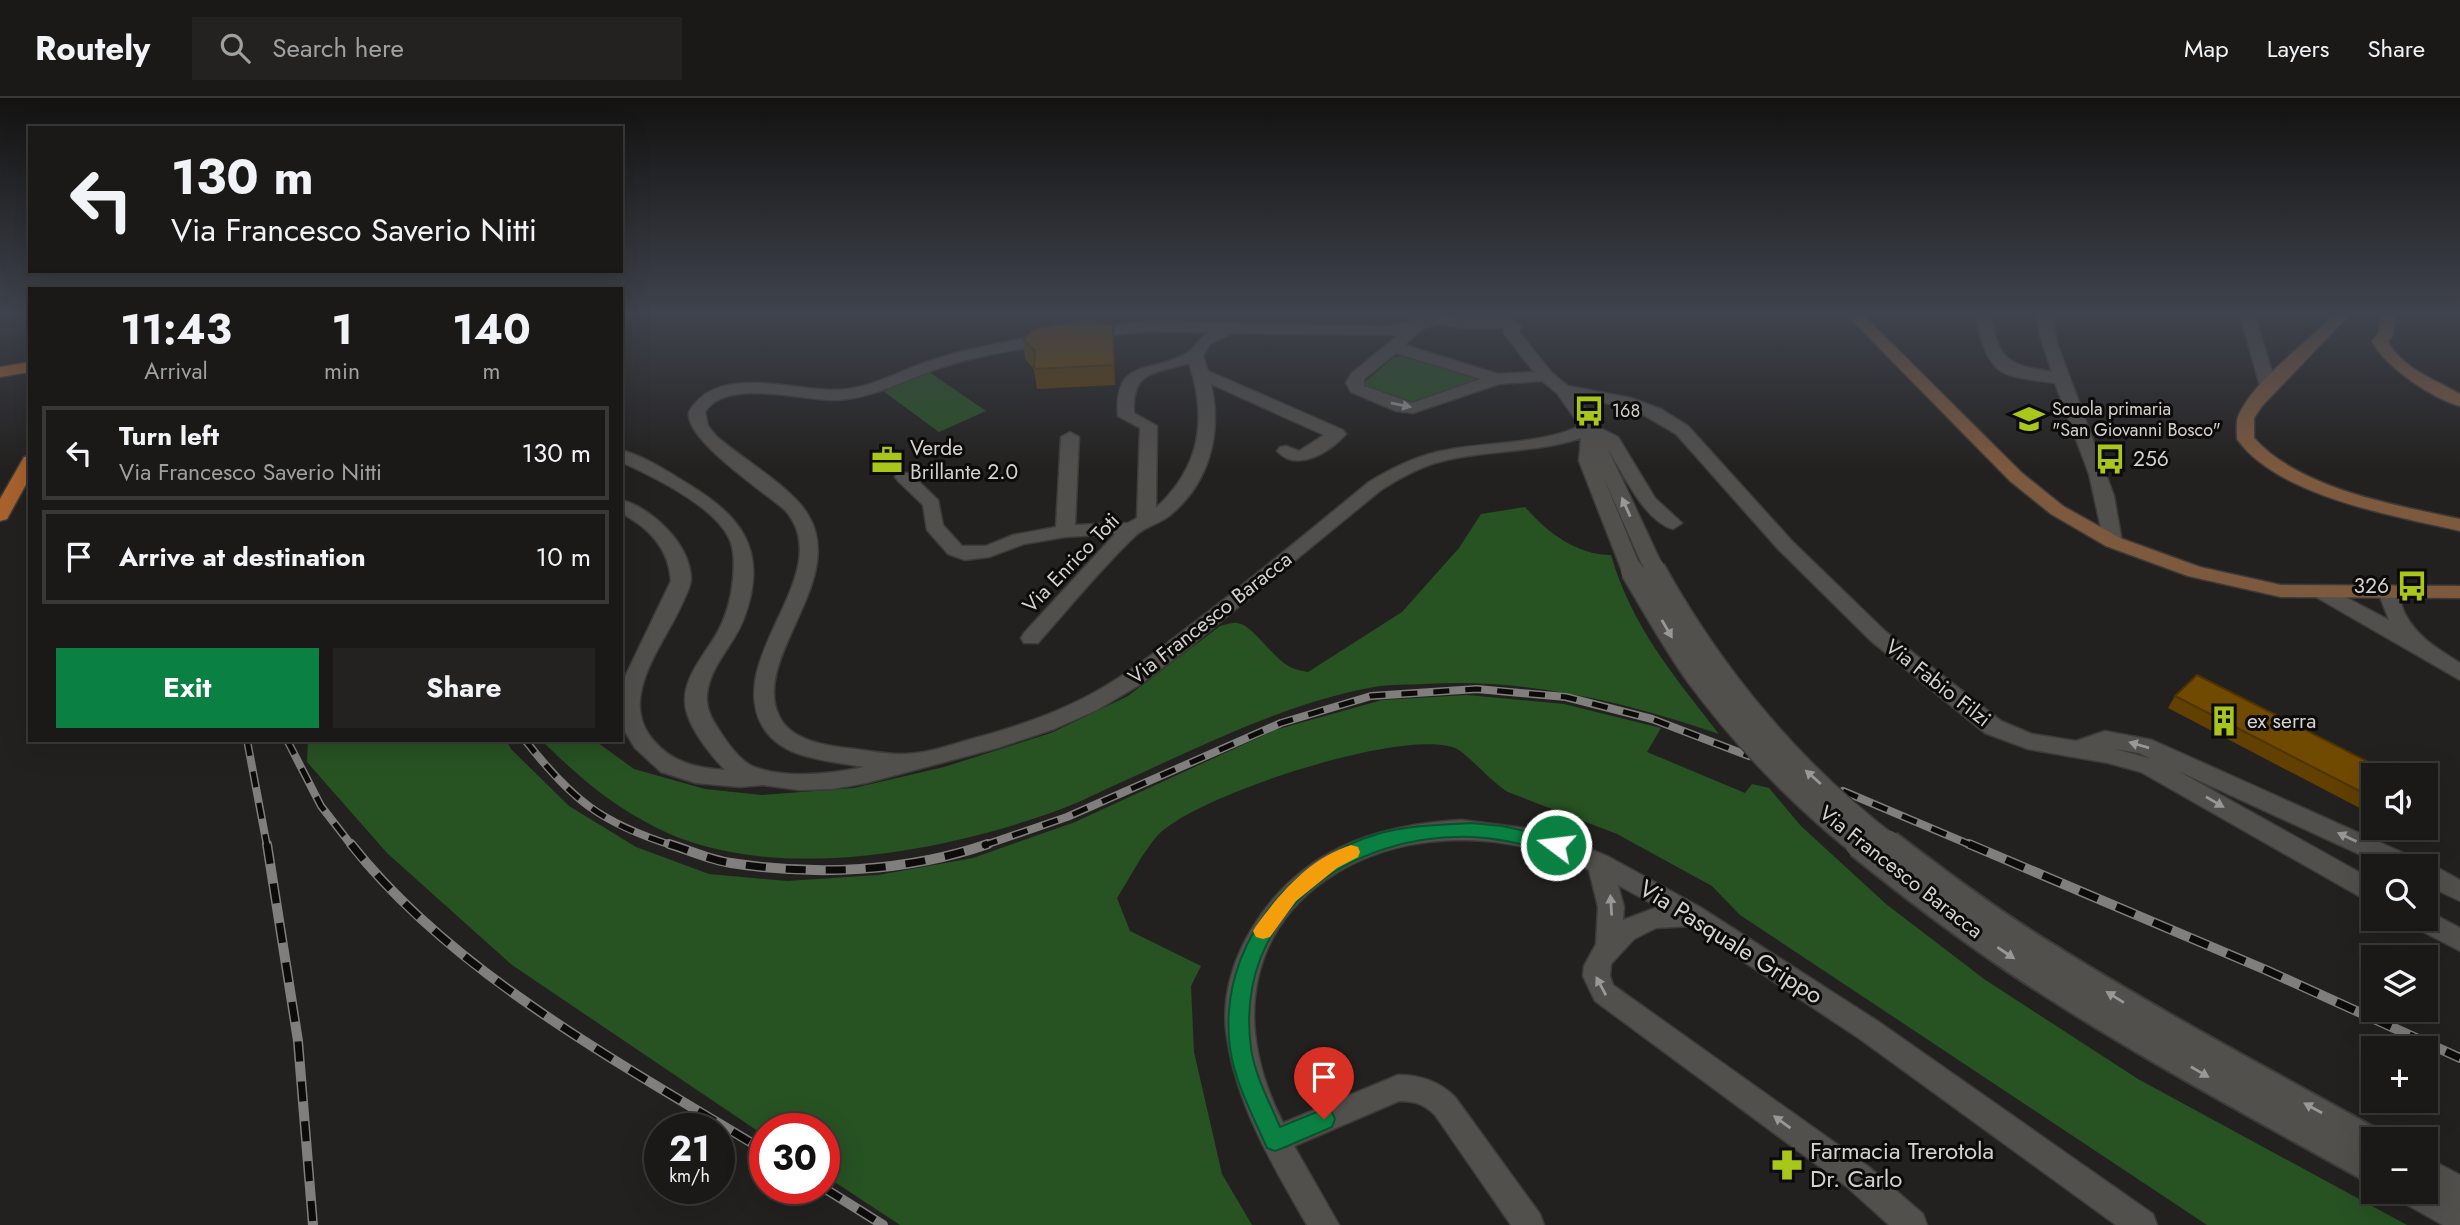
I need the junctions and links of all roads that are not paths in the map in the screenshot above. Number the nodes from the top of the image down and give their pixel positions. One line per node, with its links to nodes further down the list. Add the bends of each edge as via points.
1 (932, 365): 20 (street, Via Enrico Toti, via 844,394)
2 (1169, 365): 34 (street, Via Enrico Toti, via 1132,378 1125,388 1126,416 1149,426)
3 (1198, 365): 16 (street, Via Enrico Toti)
4 (1372, 365): 18 (street, one-way to 18, via 1357,377 1355,386 1402,407 1413,408)
5 (1451, 365): 18 (street)
6 (1539, 365): 17 (street)
7 (1904, 365): 37 (street, via 2016,477 2057,510)
8 (2002, 365): 19 (street)
9 (2057, 365): 19 (street)
10 (2262, 365): 21 (street)
11 (2293, 365): 21 (street)
12 (2402, 365): 24 (street)
13 (2418, 365): 23 (street)
14 (27, 369): 15 (main road)
15 (0, 372)
16 (1202, 374): 27 (street, via 1337,434 1299,458); 34 (street, Via Enrico Toti, via 1207,434 1200,466 1186,489)
17 (1546, 376): 18 (street); 22 (street)
18 (1497, 379)
19 (2062, 379): 37 (street, via 2111,514)
20 (733, 388): 47 (street, Via Francesco Baracca, via 702,404 696,414 698,423 794,509 808,536 807,563 796,602 765,682 766,715 781,734 807,748)
21 (2269, 389): 35 (street, via 2245,419 2243,430 2262,457 2325,489)
22 (1563, 390): 25 (street); 46 (street, Via Fabio Filzi, via 1634,403 1670,420 1785,545 1878,636 1993,727)
23 (2460, 390)
24 (2460, 401)
25 (1590, 428): 33 (street, via 1612,441 1648,501); 38 (street, Via Francesco Baracca, via 1588,461); 47 (street, Via Francesco Baracca, via 1555,442 1447,455 1399,470 1141,674 1088,705 1026,732)
26 (1070, 437): 36 (street)
27 (1286, 452)
28 (623, 456): 48 (street, via 691,493 738,537 744,574 736,617 702,675 696,702 723,753 745,773)
29 (28, 465): 32 (main road)
30 (904, 477): 36 (street, via 932,504 934,526 959,552 980,553 1020,539)
31 (623, 506): 45 (street, via 645,517 674,549 681,581 627,703)
32 (0, 515)
33 (1673, 523)
34 (1139, 525): 36 (street); 42 (street, Via Enrico Toti)
35 (2460, 525)
36 (1065, 531)
37 (2113, 542): 41 (street, via 2195,572 2244,584)
38 (1643, 570): 58 (street, Via Francesco Baracca, one-way to 38, bridge, via 2129,1006 2023,941 1903,855 1802,767 1745,706); 60 (street, Via Francesco Baracca, one-way to 60, bridge, via 1673,640 1707,689 1743,732 1872,854 1939,906 2087,1006)
39 (2388, 592): 40 (street); 41 (street); 43 (street, via 2394,612)
40 (2460, 592)
41 (2323, 593): 43 (street)
42 (1031, 638)
43 (2413, 642): 44 (street)
44 (2460, 673)
45 (630, 737): 48 (street, via 656,759 700,778)
46 (2077, 750): 49 (street, one-way to 46, via 2144,746 2105,738); 52 (street, Via Fabio Filzi, one-way to 52, via 2148,766)
47 (908, 762): 48 (street, via 861,778 808,783)
48 (772, 779)
49 (2382, 854)
50 (1600, 864): 54 (street, Via Pasquale Grippo); 57 (street, one-way to 50, via 1611,907); 59 (street, Via Pasquale Grippo, via 1532,838 1440,830 1382,840 1309,878 1272,916 1248,964 1242,990 1241,1048 1248,1078)
51 (2438, 880): 53 (street)
52 (2361, 885)
53 (2460, 891)
54 (1697, 916): 57 (street, via 1676,914 1642,921 1628,927); 68 (street, Via Pasquale Grippo, via 1843,1012)
55 (2438, 928): 56 (street)
56 (2460, 940)
57 (1609, 947): 67 (street, one-way to 57, via 1858,1177 1604,993 1595,973)
58 (2361, 1135)
59 (1275, 1140): 65 (street, Via Pasquale Grippo); 66 (street, via 1398,1088 1415,1087 1435,1095 1445,1106)
60 (2361, 1163)
61 (2438, 1178): 62 (street)
62 (2460, 1191)
63 (2435, 1204): 64 (street)
64 (2460, 1218)
65 (1324, 1225)
66 (1529, 1225)
67 (1912, 1225)
68 (2142, 1225)

